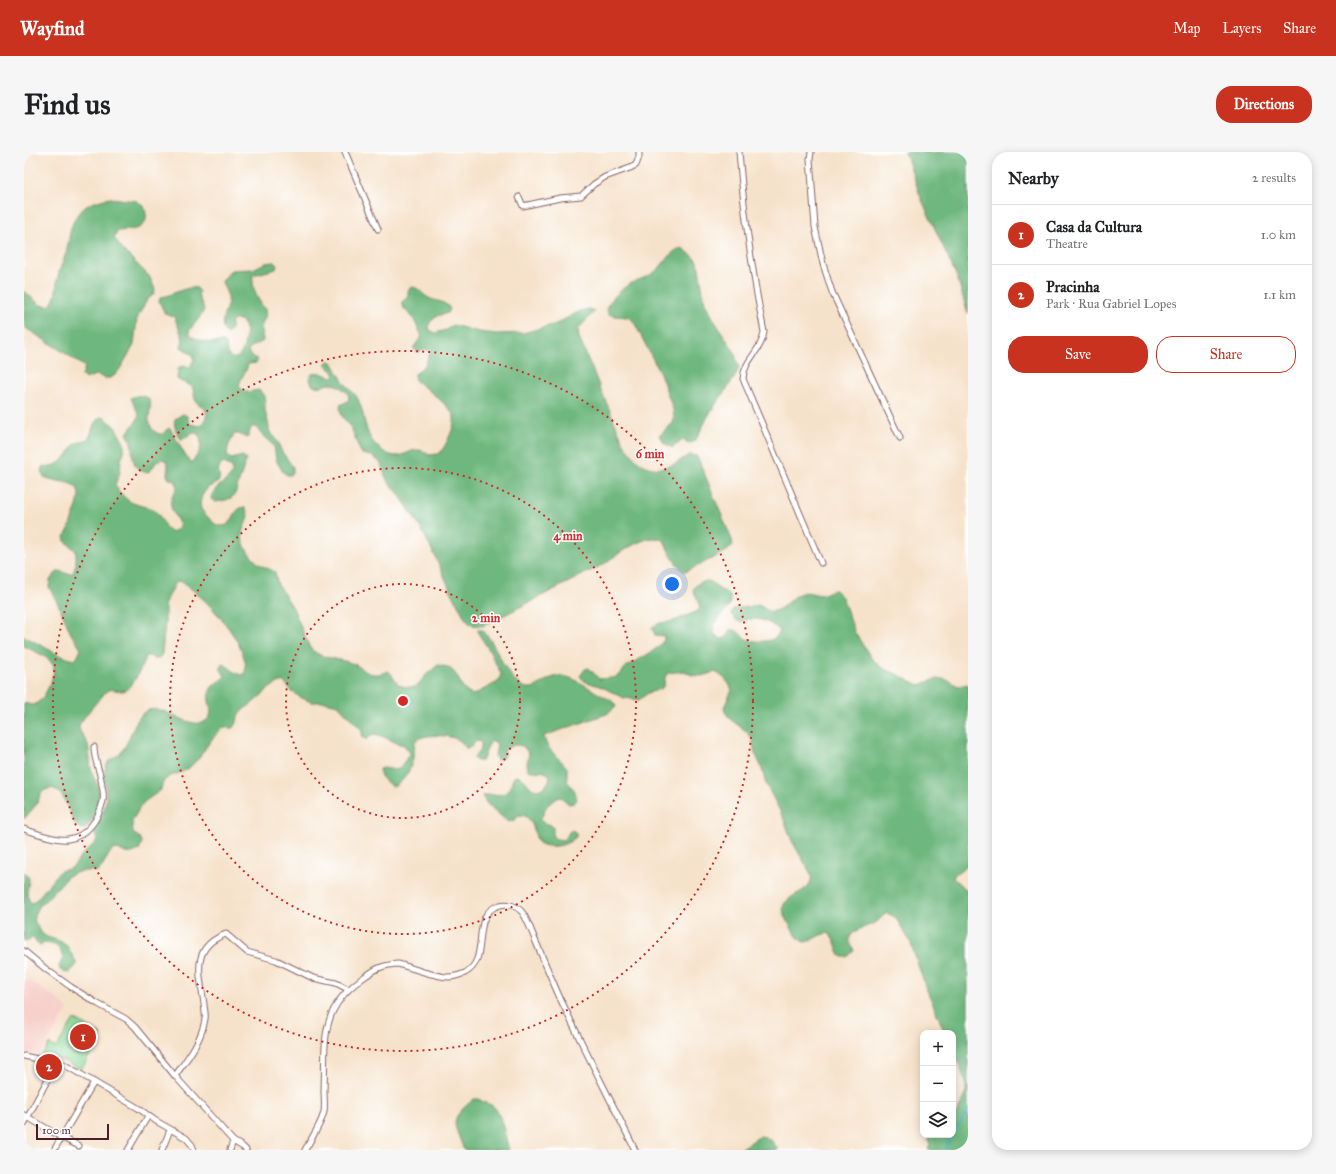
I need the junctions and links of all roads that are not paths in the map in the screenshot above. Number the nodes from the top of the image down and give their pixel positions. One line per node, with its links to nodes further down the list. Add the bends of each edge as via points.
1 (345, 152): 6 (street)
2 (639, 152): 5 (street, via 636,165 605,177 581,196 523,206)
3 (739, 152): 8 (street, via 750,255 764,332 764,339 758,350 746,364 743,379)
4 (811, 152): 7 (street, via 815,227 823,264 832,292)
5 (519, 197)
6 (378, 229)
7 (900, 438)
8 (821, 563)
9 (94, 747): 10 (street, via 103,800 93,825 83,834 68,840)
10 (24, 829)
11 (24, 951): 15 (street, via 71,987 126,1019)
12 (348, 989): 15 (street, via 336,983 313,978 276,960 247,952 226,934 218,937 204,950 198,969 206,1017 203,1028); 30 (street, via 329,1018 324,1045 324,1112); 31 (street, via 374,969 390,964 448,977 459,976 470,970 479,955 482,924 486,915 500,905 516,907 533,934 560,997)
13 (24, 1056): 14 (street)
14 (56, 1062): 16 (street); 17 (street)
15 (176, 1076): 22 (street)
16 (94, 1082): 18 (street); 21 (street)
17 (26, 1116): 19 (street); 21 (street)
18 (148, 1116): 20 (street); 25 (street)
19 (24, 1124)
20 (170, 1130): 26 (street); 27 (street, via 186,1138)
21 (61, 1137): 23 (street); 24 (street)
22 (233, 1141): 28 (street); 29 (street)
23 (79, 1146)
24 (54, 1150)
25 (128, 1150)
26 (162, 1150)
27 (194, 1150)
28 (230, 1150)
29 (246, 1150)
30 (304, 1150)
31 (635, 1150)

